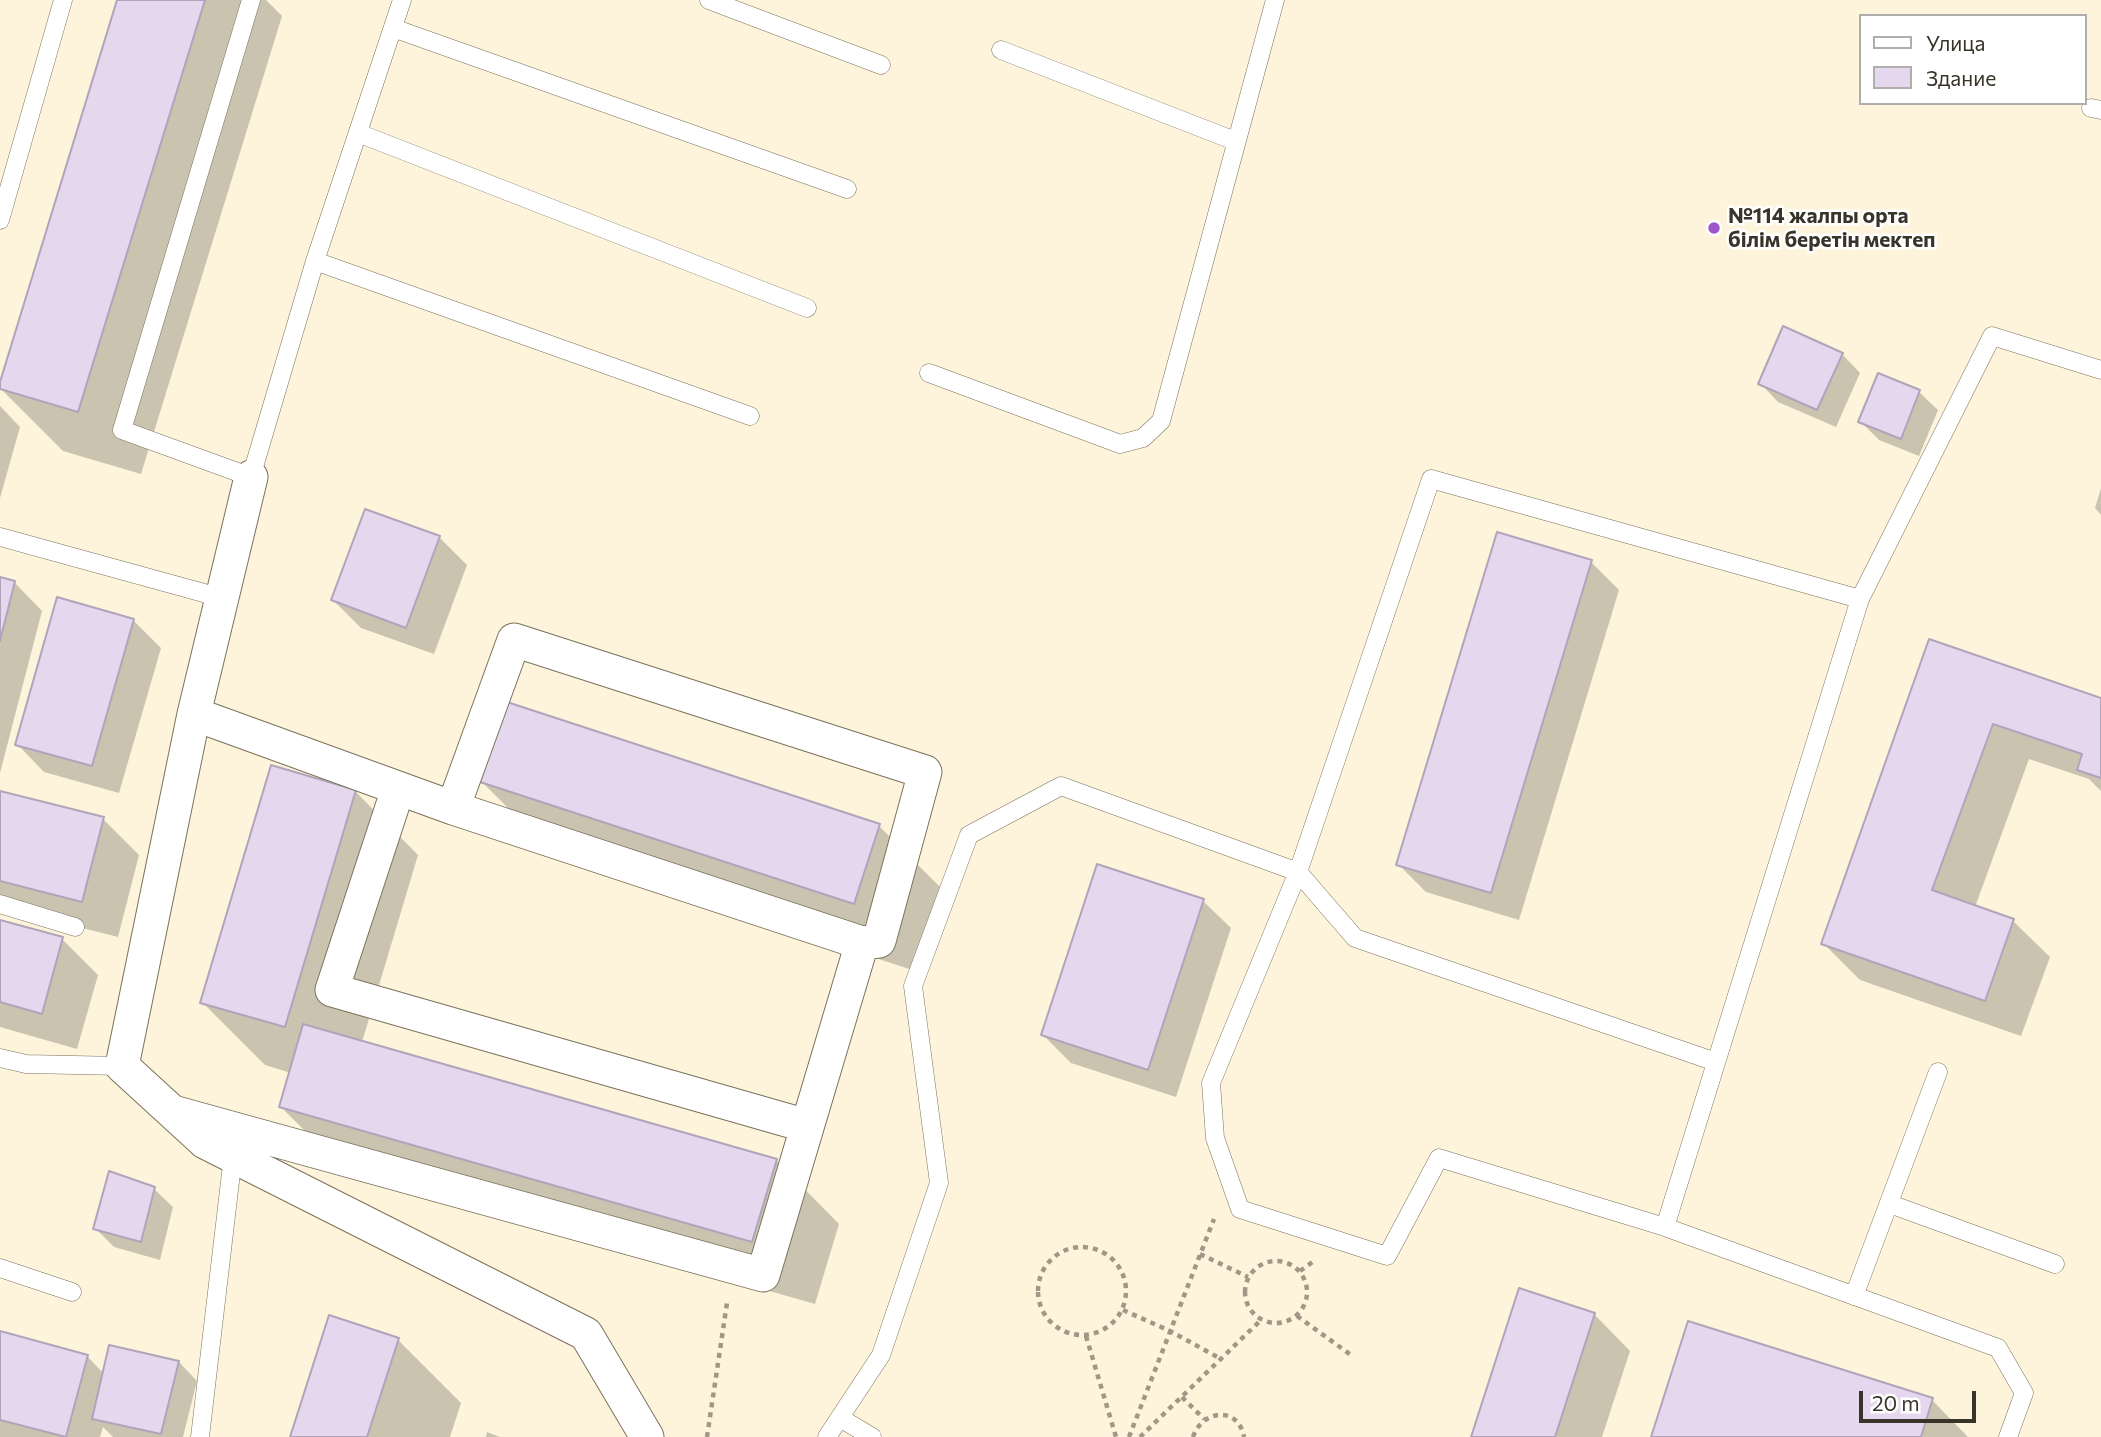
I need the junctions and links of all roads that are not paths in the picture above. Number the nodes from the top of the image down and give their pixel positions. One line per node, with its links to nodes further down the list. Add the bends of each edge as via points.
1 (63, 0): 12 (lane)
2 (251, 0): 18 (lane, via 122,430)
3 (402, 0): 6 (lane)
4 (709, 0): 8 (lane)
5 (1275, 0): 10 (lane)
6 (393, 28): 9 (lane); 11 (lane)
7 (1001, 50): 10 (lane)
8 (881, 65)
9 (358, 133): 13 (lane); 14 (lane)
10 (1236, 141): 16 (lane, via 1161,421 1143,438 1120,444)
11 (848, 189)
12 (0, 220)
13 (316, 261): 17 (lane); 18 (lane)
14 (807, 307)
15 (2101, 370): 21 (lane, via 1992,335)
16 (929, 373)
17 (750, 416)
18 (251, 477): 20 (street)
19 (0, 537): 20 (lane)
20 (222, 598): 22 (street)
21 (1860, 598): 25 (lane, via 1431,479); 30 (lane)
22 (194, 714): 23 (street); 31 (street)
23 (398, 789): 24 (street); 34 (street, via 332,990)
24 (453, 808): 28 (street); 28 (street, via 514,640 925,772 879,941)
25 (1297, 872): 30 (lane, via 1355,938); 37 (lane, via 1211,1083 1215,1138 1240,1209 1387,1256 1439,1158); 42 (lane, via 1061,786 969,835 913,986 939,1183 881,1355)
26 (0, 904): 27 (lane)
27 (75, 926)
28 (862, 943): 34 (street)
29 (0, 1058): 31 (lane, via 26,1064)
30 (1716, 1062): 37 (lane)
31 (122, 1066): 33 (street)
32 (1938, 1072): 36 (lane)
33 (173, 1112): 34 (street, via 763,1275); 35 (street, via 205,1142)
34 (807, 1126)
35 (233, 1156): 43 (lane); 44 (street, via 586,1334)
36 (1890, 1204): 38 (lane); 41 (lane)
37 (1665, 1227): 41 (lane)
38 (2055, 1264)
39 (0, 1268): 40 (lane)
40 (72, 1292)
41 (1854, 1296): 47 (lane, via 1998,1348 2024,1392)
42 (840, 1418): 45 (lane); 46 (lane)
43 (200, 1437)
44 (647, 1437)
45 (828, 1437)
46 (872, 1437)
47 (2008, 1437)

